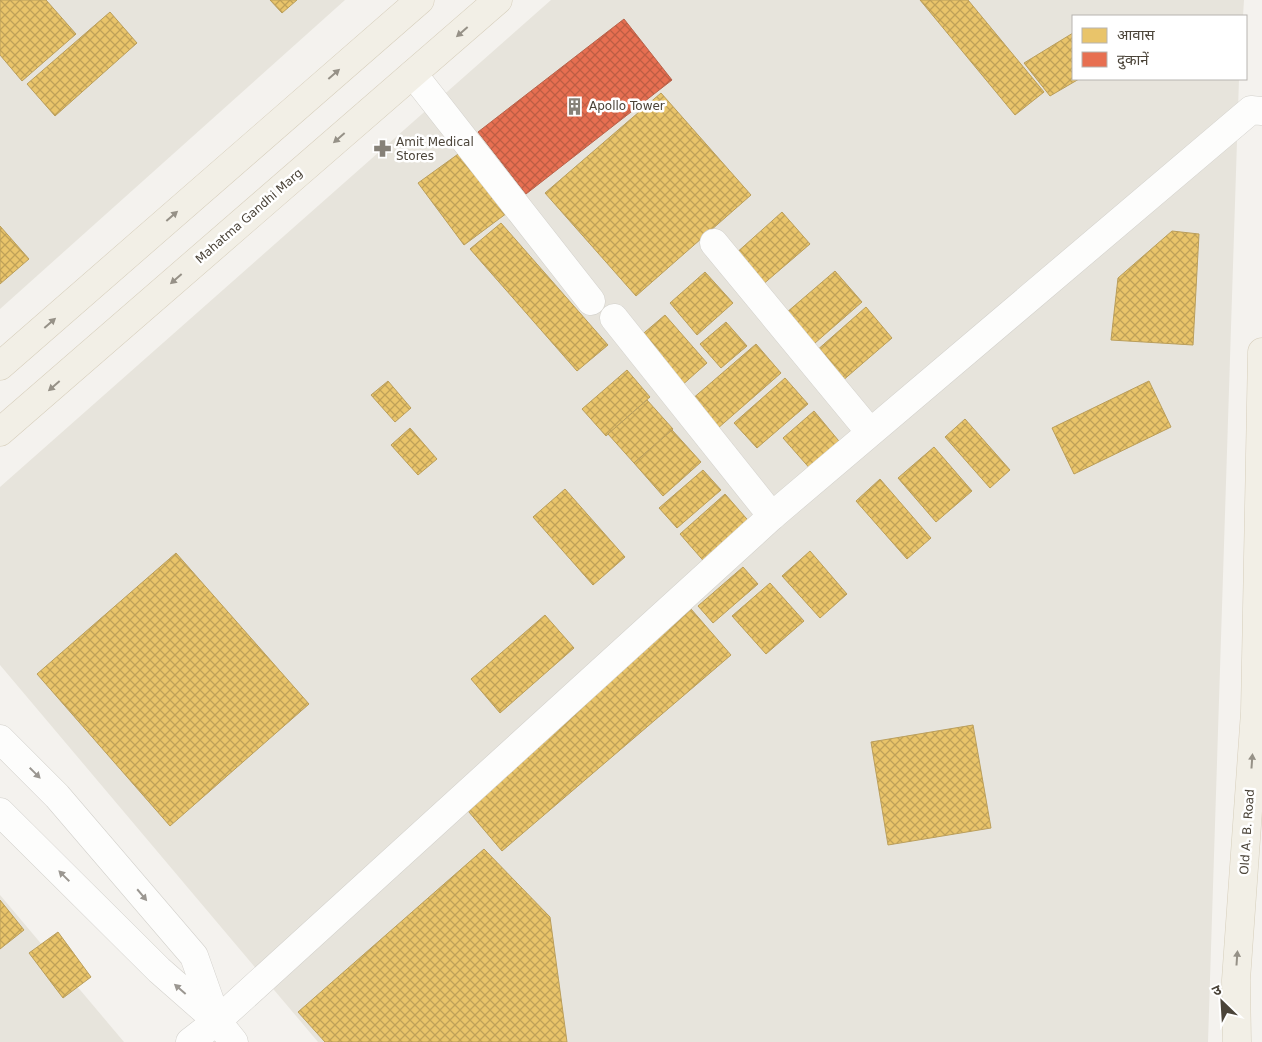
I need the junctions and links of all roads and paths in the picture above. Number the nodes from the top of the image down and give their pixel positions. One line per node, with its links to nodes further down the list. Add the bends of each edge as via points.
1 (420, 0): 9 (main road, one-way to 1)
2 (498, 0): 3 (main road, Mahatma Gandhi Marg, one-way to 3)
3 (413, 74): 6 (street); 10 (main road, Mahatma Gandhi Marg, one-way to 10)
4 (1262, 110): 11 (street, via 1252,110)
5 (714, 243): 11 (street)
6 (591, 301)
7 (614, 318): 12 (street)
8 (1262, 352): 18 (main road, Old A. B. Road, one-way to 8, via 1236,980 1255,712)
9 (0, 366)
10 (0, 432)
11 (870, 432): 12 (street)
12 (772, 516): 15 (street)
13 (0, 739): 15 (street, one-way to 15, via 57,796 194,956)
14 (0, 812): 15 (street, one-way to 14, via 159,970)
15 (217, 1021): 16 (street); 17 (street)
16 (190, 1042)
17 (234, 1042)
18 (1237, 1042)

